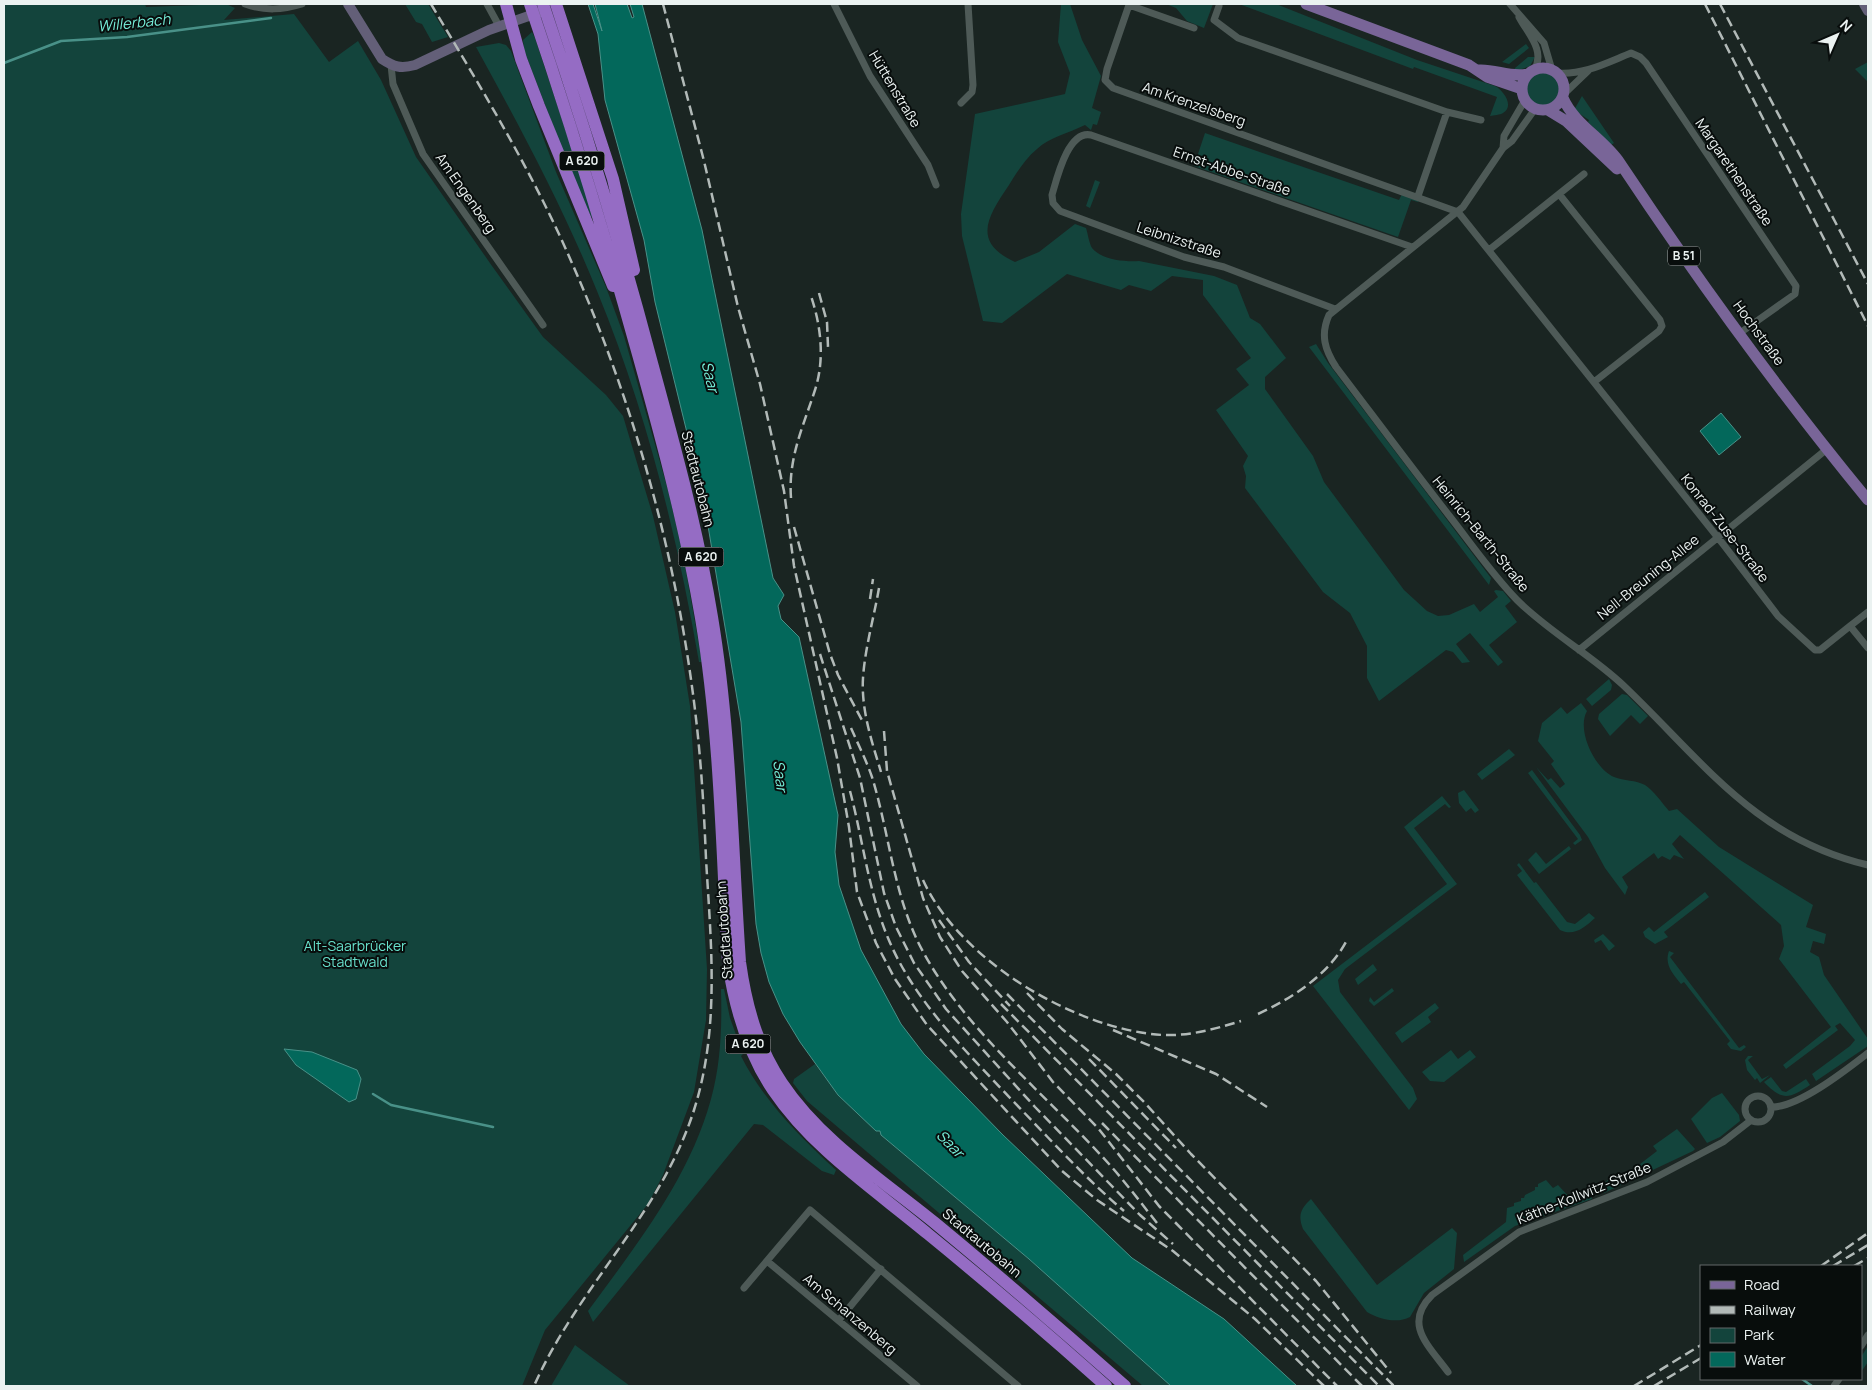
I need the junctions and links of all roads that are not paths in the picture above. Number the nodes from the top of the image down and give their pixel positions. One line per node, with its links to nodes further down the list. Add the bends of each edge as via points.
1 (245, 4): 2 (street, via 270,9)
2 (302, 4)
3 (348, 4): 19 (main road, via 375,49)
4 (487, 4): 17 (street)
5 (506, 4): 17 (highway)
6 (530, 4): 42 (highway, A 620)
7 (543, 4): 42 (highway, A 620, via 582,119)
8 (558, 4): 17 (main road); 42 (highway, via 604,152 631,253)
9 (834, 4): 35 (street, Hüttenstraße, via 870,76 928,165)
10 (968, 4): 26 (street, via 973,85 972,92)
11 (1306, 4): 20 (main road)
12 (1510, 4): 16 (street)
13 (1864, 4): 15 (main road)
14 (1219, 6): 29 (street, via 1214,20 1238,38)
15 (1868, 11)
16 (1517, 12): 21 (street, via 1544,43); 23 (street, via 1539,54)
17 (505, 24): 19 (main road, via 415,65 402,68); 42 (highway, via 605,271)
18 (1194, 28): 37 (street, Am Krenzelsberg, via 1129,5 1107,69 1105,80 1108,85)
19 (391, 65): 43 (street, Am Engenberg, via 393,84 423,154)
20 (1479, 70): 23 (main road, via 1511,76); 24 (main road)
21 (1555, 71): 22 (street, Margarethenstraße, via 1570,74); 23 (main road, via 1545,68); 25 (main road, B 51, via 1564,84)
22 (1588, 71): 25 (street, Margarethenstraße); 44 (street, Margarethenstraße, via 1631,53 1646,63 1796,286 1795,294)
23 (1531, 72): 24 (main road)
24 (1523, 95): 27 (main road); 31 (street, Heinrich-Barth-Straße, via 1504,136)
25 (1564, 96): 28 (main road, via 1556,107); 34 (main road, Hochstraße / B 51, via 1570,111 1611,151)
26 (961, 103)
27 (1535, 109): 28 (main road, B 51); 31 (street, Heinrich-Barth-Straße, via 1512,141)
28 (1548, 110): 34 (main road, Hochstraße / B 51, via 1566,121)
29 (1447, 112): 30 (street); 37 (street)
30 (1481, 120)
31 (1503, 148): 38 (street, Heinrich-Barth-Straße)
32 (1061, 168): 39 (street, Ernst-Abbe-Straße, via 1071,143 1078,136 1087,134); 41 (street, Leibnizstraße, via 1052,195 1053,203 1060,211)
33 (1584, 174): 36 (street)
34 (1630, 179): 44 (main road, Hochstraße / B 51)
35 (936, 185)
36 (1559, 194): 40 (street); 45 (street, via 1662,326 1660,331)
37 (1418, 196): 38 (street, Am Krenzelsberg)
38 (1458, 212): 39 (street, Heinrich-Barth-Straße); 40 (street, Konrad-Zuse-Straße)
39 (1412, 247): 41 (street, Heinrich-Barth-Straße)
40 (1489, 250): 45 (street, Konrad-Zuse-Straße)
41 (1335, 309): 52 (street, Heinrich-Barth-Straße, via 1326,323 1324,340 1336,367 1500,582 1539,620)
42 (635, 318): 64 (highway, Stadtautobahn / A 620, via 689,552 701,620 716,747 728,963 733,997 749,1045 772,1089 818,1143); 65 (highway, Stadtautobahn / A 620, via 685,484 712,618 728,746 740,962 744,994 759,1040 786,1088 826,1135)
43 (543, 325)
44 (1740, 333): 46 (main road, Hochstraße / B 51)
45 (1594, 382): 48 (street, Konrad-Zuse-Straße)
46 (1827, 449): 47 (main road, Hochstraße / B 51); 48 (street, Nell-Breuning-Allee)
47 (1868, 500)
48 (1717, 537): 50 (street, Konrad-Zuse-Straße, via 1778,616 1810,648 1820,650); 52 (street, Nell-Breuning-Allee)
49 (1868, 612): 50 (street, Konrad-Zuse-Straße)
50 (1850, 626): 51 (street)
51 (1868, 648)
52 (1579, 650): 53 (street, Heinrich-Barth-Straße, via 1623,685 1727,791 1764,819 1818,849)
53 (1868, 865)
54 (1868, 1053): 55 (street, Käthe-Kollwitz-Straße, via 1800,1099 1783,1107)
55 (1771, 1108): 56 (street, Käthe-Kollwitz-Straße, via 1766,1120); 56 (street, via 1766,1099 1752,1097 1744,1109)
56 (1750, 1121): 61 (street, Käthe-Kollwitz-Straße, via 1723,1142 1647,1182 1519,1232 1432,1295 1421,1308 1417,1320 1421,1334)
57 (767, 1261): 58 (street, via 810,1210); 59 (street); 60 (street, Am Schanzenberg)
58 (881, 1269): 60 (street); 63 (street)
59 (744, 1288)
60 (839, 1320): 62 (street, Am Schanzenberg)
61 (1448, 1372)
62 (917, 1386)
63 (1018, 1386)
64 (1106, 1386)
65 (1125, 1386)

